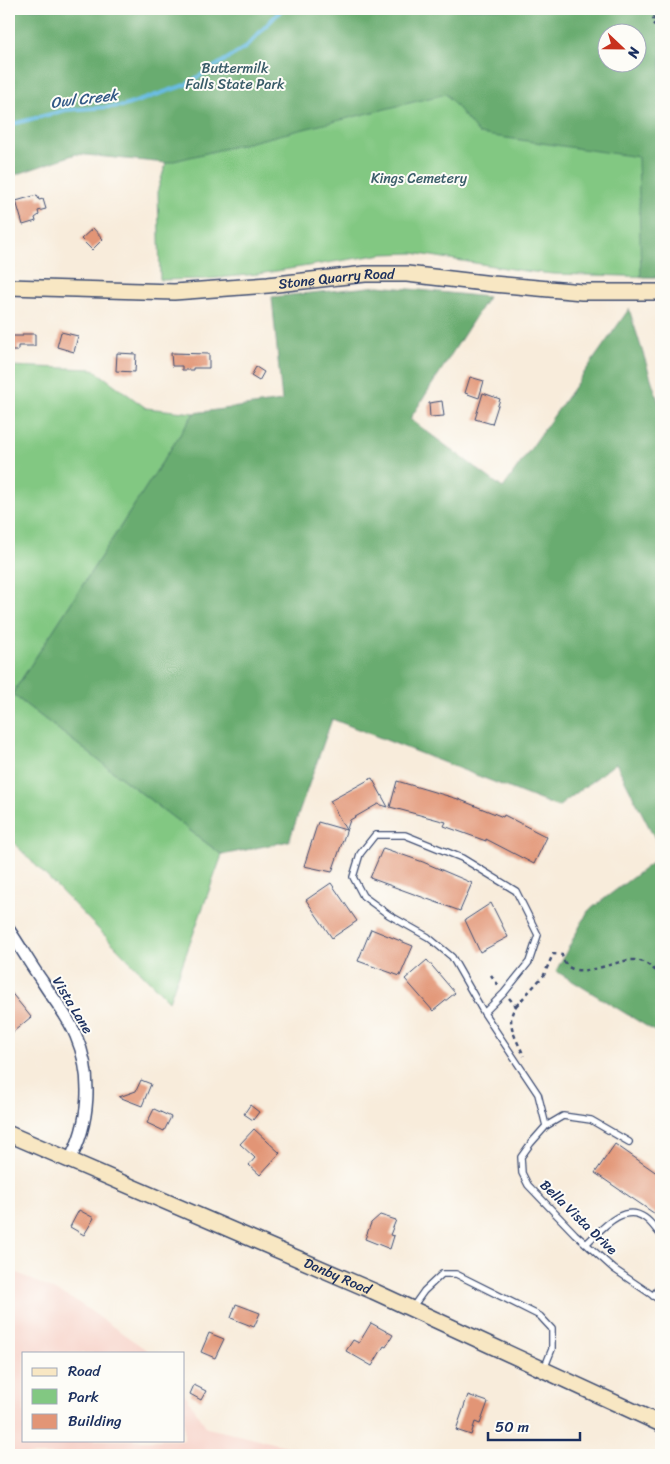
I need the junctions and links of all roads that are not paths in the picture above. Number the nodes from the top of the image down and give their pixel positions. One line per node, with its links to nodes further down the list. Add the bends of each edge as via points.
1 (9, 287): 2 (main road, Stone Quarry Road, via 174,292 365,274 407,274 582,292)
2 (661, 292)
3 (9, 930): 8 (street, Vista Lane, via 76,1034 84,1057 87,1082 84,1116)
4 (484, 1014): 4 (lane, via 452,957 428,937 362,896 354,877 360,854 375,835 405,835 462,858 516,891 538,935 529,962); 5 (lane, via 538,1094)
5 (546, 1126): 7 (lane, via 563,1116 590,1120); 10 (lane, Bella Vista Drive, via 521,1157 522,1173 528,1186)
6 (9, 1134): 8 (main road, Danby Road)
7 (629, 1142)
8 (69, 1160): 14 (main road, Danby Road)
9 (661, 1235): 10 (lane, via 646,1218 627,1213 604,1226)
10 (586, 1244): 12 (lane, Bella Vista Drive, via 614,1269)
11 (661, 1285): 12 (lane)
12 (653, 1296): 13 (lane, Bella Vista Drive)
13 (661, 1301)
14 (412, 1309): 15 (main road, Danby Road); 15 (lane, via 424,1291 442,1274 456,1274 540,1316 552,1329 552,1349)
15 (544, 1369): 16 (main road, Danby Road)
16 (661, 1424)

